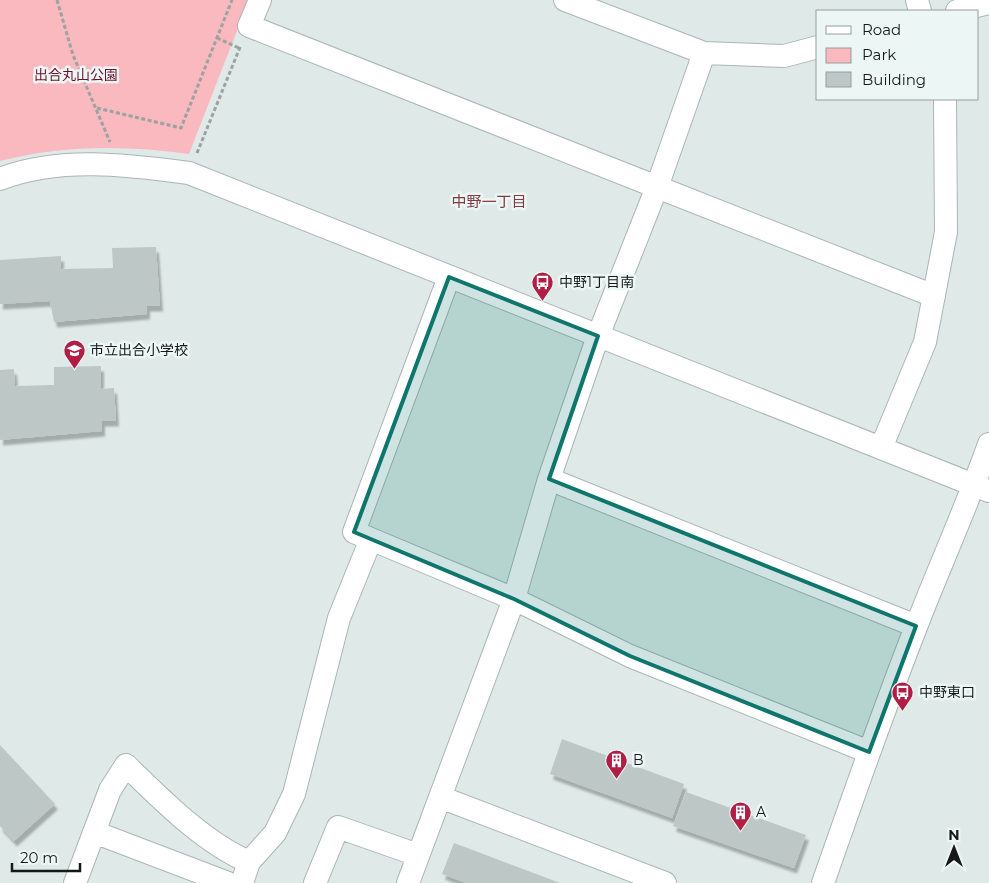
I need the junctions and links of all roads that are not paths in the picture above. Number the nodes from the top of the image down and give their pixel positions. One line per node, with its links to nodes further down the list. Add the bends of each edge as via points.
1 (260, 0): 9 (street, via 249,26)
2 (565, 0): 6 (street)
3 (989, 3): 4 (street)
4 (961, 10)
5 (816, 48): 6 (street, via 784,56)
6 (704, 52): 9 (street)
7 (945, 100): 11 (street, via 946,232)
8 (0, 179): 10 (street, via 16,173 68,165 119,165 189,173)
9 (657, 187): 11 (street); 12 (street)
10 (449, 277): 12 (street); 17 (street, via 354,532)
11 (934, 296): 14 (street, via 926,342)
12 (598, 336): 14 (street); 15 (street)
13 (989, 444): 16 (street)
14 (881, 448): 16 (street)
15 (549, 480): 18 (street); 19 (street)
16 (982, 488): 19 (street)
17 (371, 539): 18 (street); 24 (street, via 339,618 294,794 275,833)
18 (514, 599): 20 (street, via 630,656); 21 (street)
19 (916, 626): 20 (street)
20 (869, 752): 30 (street)
21 (440, 797): 23 (street); 29 (street)
22 (94, 832): 24 (street, via 110,790 126,765 172,810 232,855); 25 (street); 26 (street)
23 (418, 855): 27 (street, via 338,827); 28 (street)
24 (245, 873)
25 (75, 883)
26 (228, 883)
27 (315, 883)
28 (408, 883)
29 (665, 883)
30 (823, 883)

